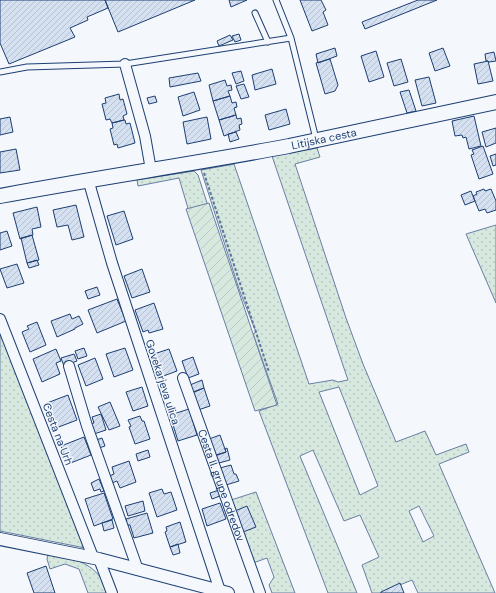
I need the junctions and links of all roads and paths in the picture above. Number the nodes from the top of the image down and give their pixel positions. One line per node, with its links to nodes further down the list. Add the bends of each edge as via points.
1 (276, 0): 3 (lane)
2 (255, 13): 4 (lane)
3 (291, 38): 4 (lane); 8 (lane)
4 (268, 42): 5 (lane)
5 (125, 64): 6 (lane, via 27,67); 10 (street, via 145,136)
6 (0, 72)
7 (496, 102): 8 (main road, Litijska cesta)
8 (316, 140): 9 (main road, Litijska cesta)
9 (200, 162): 10 (main road, Litijska cesta); 15 (path)
10 (151, 170): 11 (main road, Litijska cesta)
11 (88, 179): 12 (main road, Litijska cesta); 20 (street, Govekarjeva ulica, via 112,263)
12 (0, 196)
13 (0, 319): 18 (street, Cesta na Urh)
14 (69, 366): 19 (street, via 87,426)
15 (269, 372)
16 (183, 378): 22 (street, Cesta II. grupe odredov)
17 (0, 539): 18 (street)
18 (96, 558): 19 (street); 21 (street, Cesta na Urh)
19 (138, 570): 20 (street)
20 (224, 592)
21 (112, 593)
22 (260, 593)

